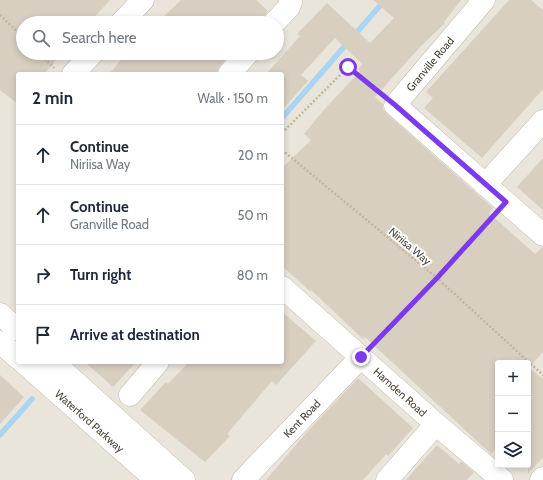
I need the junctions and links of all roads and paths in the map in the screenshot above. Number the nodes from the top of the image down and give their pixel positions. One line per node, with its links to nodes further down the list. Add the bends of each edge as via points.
1 (143, 0): 5 (street)
2 (484, 0): 13 (street, Granville Road)
3 (290, 1): 6 (street, via 289,7)
4 (0, 15): 7 (path)
5 (128, 16)
6 (281, 16)
7 (16, 30)
8 (49, 60): 11 (path)
9 (82, 60): 11 (street)
10 (242, 60): 12 (street)
11 (64, 71)
12 (231, 72)
13 (395, 105): 15 (path, via 348,67); 17 (street)
14 (543, 121): 17 (street)
15 (284, 131)
16 (284, 152): 20 (path, Niriisa Way)
17 (486, 185): 18 (street)
18 (506, 202): 19 (street); 20 (path)
19 (543, 235)
20 (437, 278): 26 (path); 30 (path, Niriisa Way)
21 (284, 289): 26 (street, Hamden Road)
22 (0, 314): 23 (street)
23 (16, 328)
24 (0, 342): 25 (street)
25 (16, 356)
26 (361, 357): 32 (street, Hamden Road); 35 (street, Kent Road)
27 (25, 364): 33 (street, Waterford Parkway)
28 (56, 364): 34 (street, Waterford Parkway)
29 (156, 364): 31 (street)
30 (543, 374)
31 (130, 395)
32 (436, 424): 36 (street); 37 (street, Hamden Road)
33 (156, 480)
34 (184, 480)
35 (243, 480)
36 (387, 480)
37 (502, 480)

